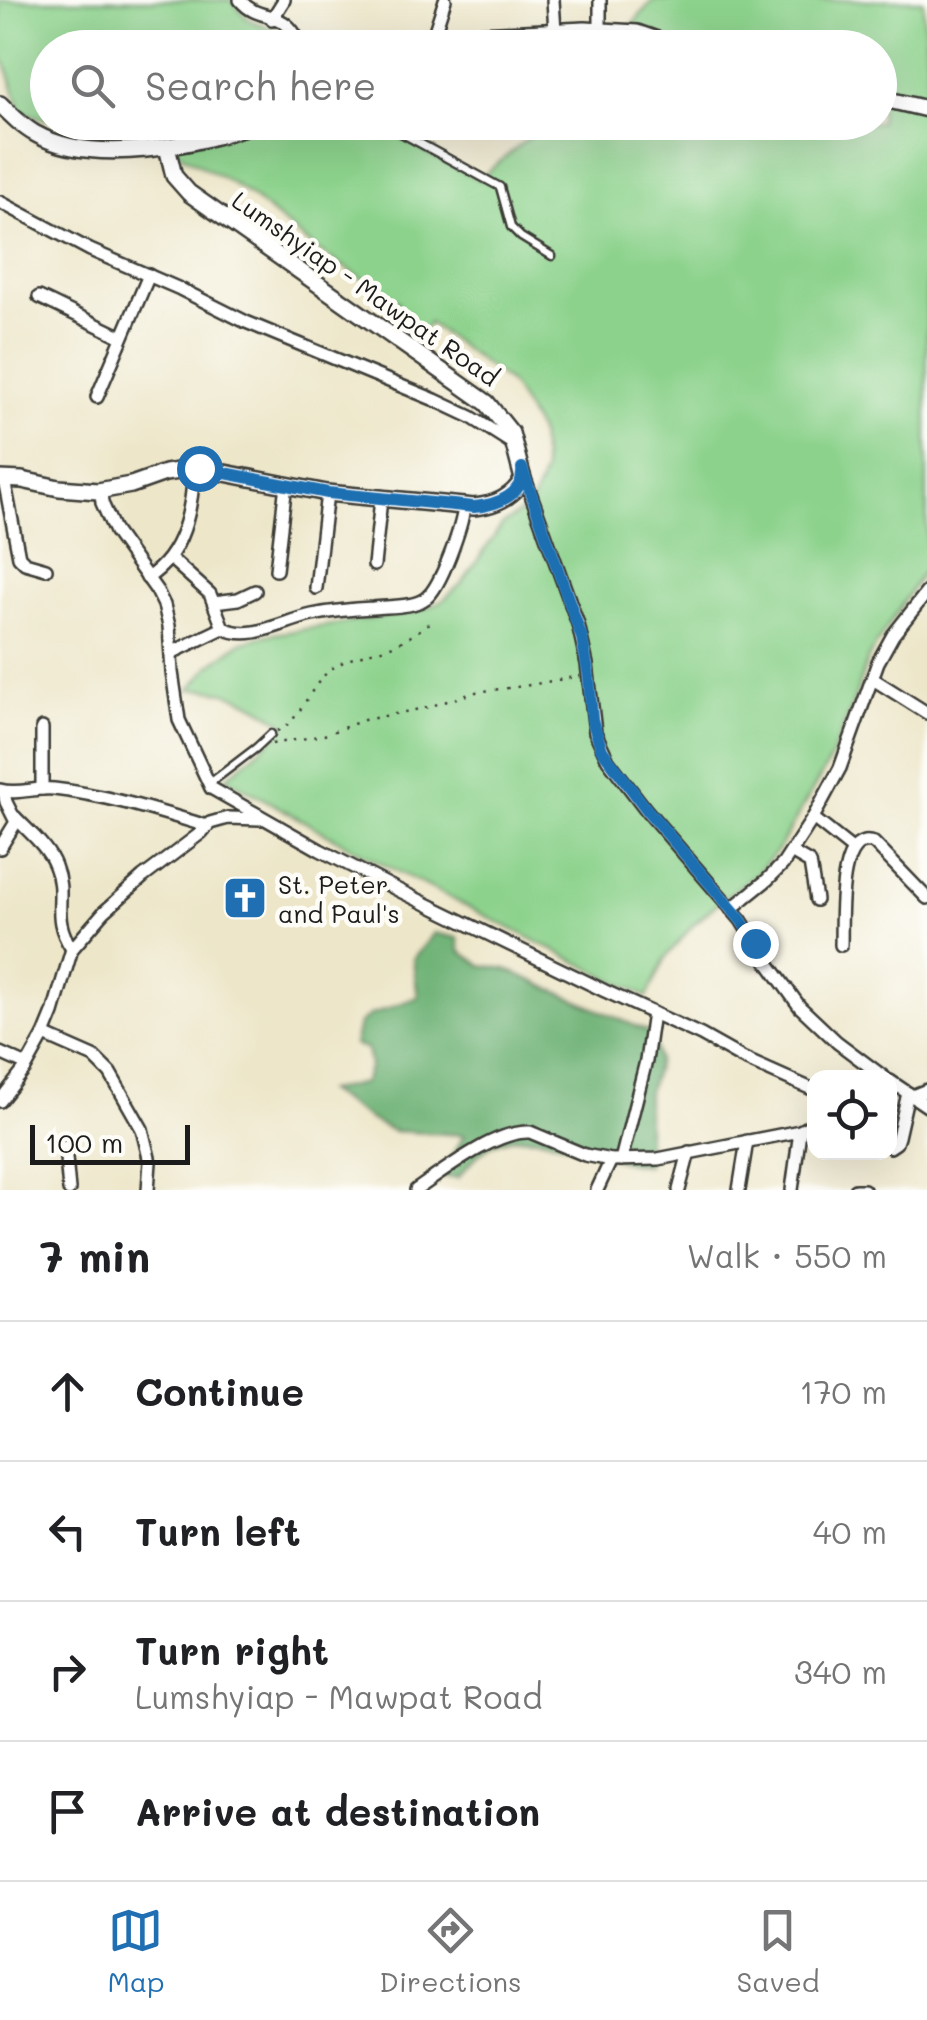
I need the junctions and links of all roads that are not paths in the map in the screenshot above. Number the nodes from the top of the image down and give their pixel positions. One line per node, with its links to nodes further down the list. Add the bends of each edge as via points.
1 (240, 0): 6 (street)
2 (284, 0): 6 (street)
3 (445, 0): 8 (street)
4 (553, 0): 9 (street)
5 (600, 0): 10 (street)
6 (272, 18): 7 (street)
7 (291, 30)
8 (435, 30)
9 (554, 30)
10 (600, 30)
11 (897, 102): 13 (street)
12 (0, 104): 14 (street)
13 (927, 109)
14 (30, 130)
15 (49, 140): 18 (street, via 85,149)
16 (203, 140): 18 (street)
17 (413, 140): 20 (lane, via 500,188 511,226)
18 (167, 148): 25 (street, Lumshyiap - Mawpat Road, via 181,186 476,393 507,425)
19 (0, 202): 21 (street)
20 (552, 256)
21 (148, 276): 23 (street); 25 (street, via 435,400)
22 (40, 297): 23 (street)
23 (122, 337): 24 (street)
24 (97, 397)
25 (515, 445): 26 (street, Lumshyiap - Mawpat Road)
26 (522, 468): 33 (street, via 523,478 509,496); 62 (street, Lumshyiap - Mawpat Road, via 578,624 595,732 608,760)
27 (194, 469): 29 (street); 30 (street); 34 (street, via 190,510)
28 (2, 479): 30 (street); 36 (street, via 19,557)
29 (286, 484): 31 (street); 37 (street)
30 (101, 491): 38 (street, via 116,532)
31 (328, 493): 32 (street); 39 (street)
32 (381, 499): 33 (street); 35 (street)
33 (464, 506): 43 (street, via 446,563 423,600 308,616 248,633)
34 (170, 558): 38 (street); 42 (street)
35 (374, 565)
36 (46, 569)
37 (276, 570)
38 (147, 578): 44 (street, via 164,606)
39 (316, 588)
40 (256, 591): 42 (street)
41 (927, 592): 45 (street, via 893,634)
42 (214, 602): 43 (street)
43 (223, 628): 44 (street)
44 (171, 653): 49 (street, via 179,720)
45 (873, 678): 46 (street); 54 (street, via 840,768)
46 (927, 713)
47 (42, 728): 50 (street)
48 (271, 734): 49 (lane)
49 (209, 784): 52 (street)
50 (42, 789): 51 (street); 56 (street)
51 (2, 791): 53 (street)
52 (219, 794): 55 (street); 56 (street)
53 (16, 818): 57 (street); 64 (street, via 57,869 59,923)
54 (813, 818): 58 (street); 59 (street)
55 (265, 820): 56 (street); 65 (street)
56 (208, 824): 64 (street, via 142,877)
57 (0, 848)
58 (852, 849): 60 (street, via 862,841 874,843); 63 (street, via 845,866)
59 (791, 852): 61 (street, via 812,866); 62 (street)
60 (927, 898)
61 (816, 900)
62 (732, 910): 69 (street, Lumshyiap - Mawpat Road, via 800,1006)
63 (841, 945)
64 (72, 949): 66 (street)
65 (654, 1013): 70 (street); 81 (street)
66 (44, 1035): 68 (street); 84 (street, via 94,1057 110,1073 142,1129)
67 (0, 1052): 68 (street)
68 (28, 1065): 73 (street)
69 (875, 1070)
70 (807, 1087)
71 (927, 1090): 72 (street)
72 (903, 1093): 74 (street, Lumshyiap - Mawpat Road); 77 (street)
73 (0, 1101)
74 (927, 1106)
75 (807, 1127): 76 (street)
76 (800, 1131): 78 (street); 88 (street)
77 (897, 1140)
78 (747, 1141): 80 (street); 87 (street)
79 (65, 1148): 83 (street)
80 (689, 1152): 81 (street); 86 (street)
81 (616, 1160): 82 (street, via 520,1131 497,1138); 85 (street)
82 (424, 1188)
83 (69, 1190)
84 (148, 1190)
85 (597, 1190)
86 (679, 1190)
87 (740, 1190)
88 (792, 1190)
89 (855, 1190): 90 (street)
90 (864, 1190)

